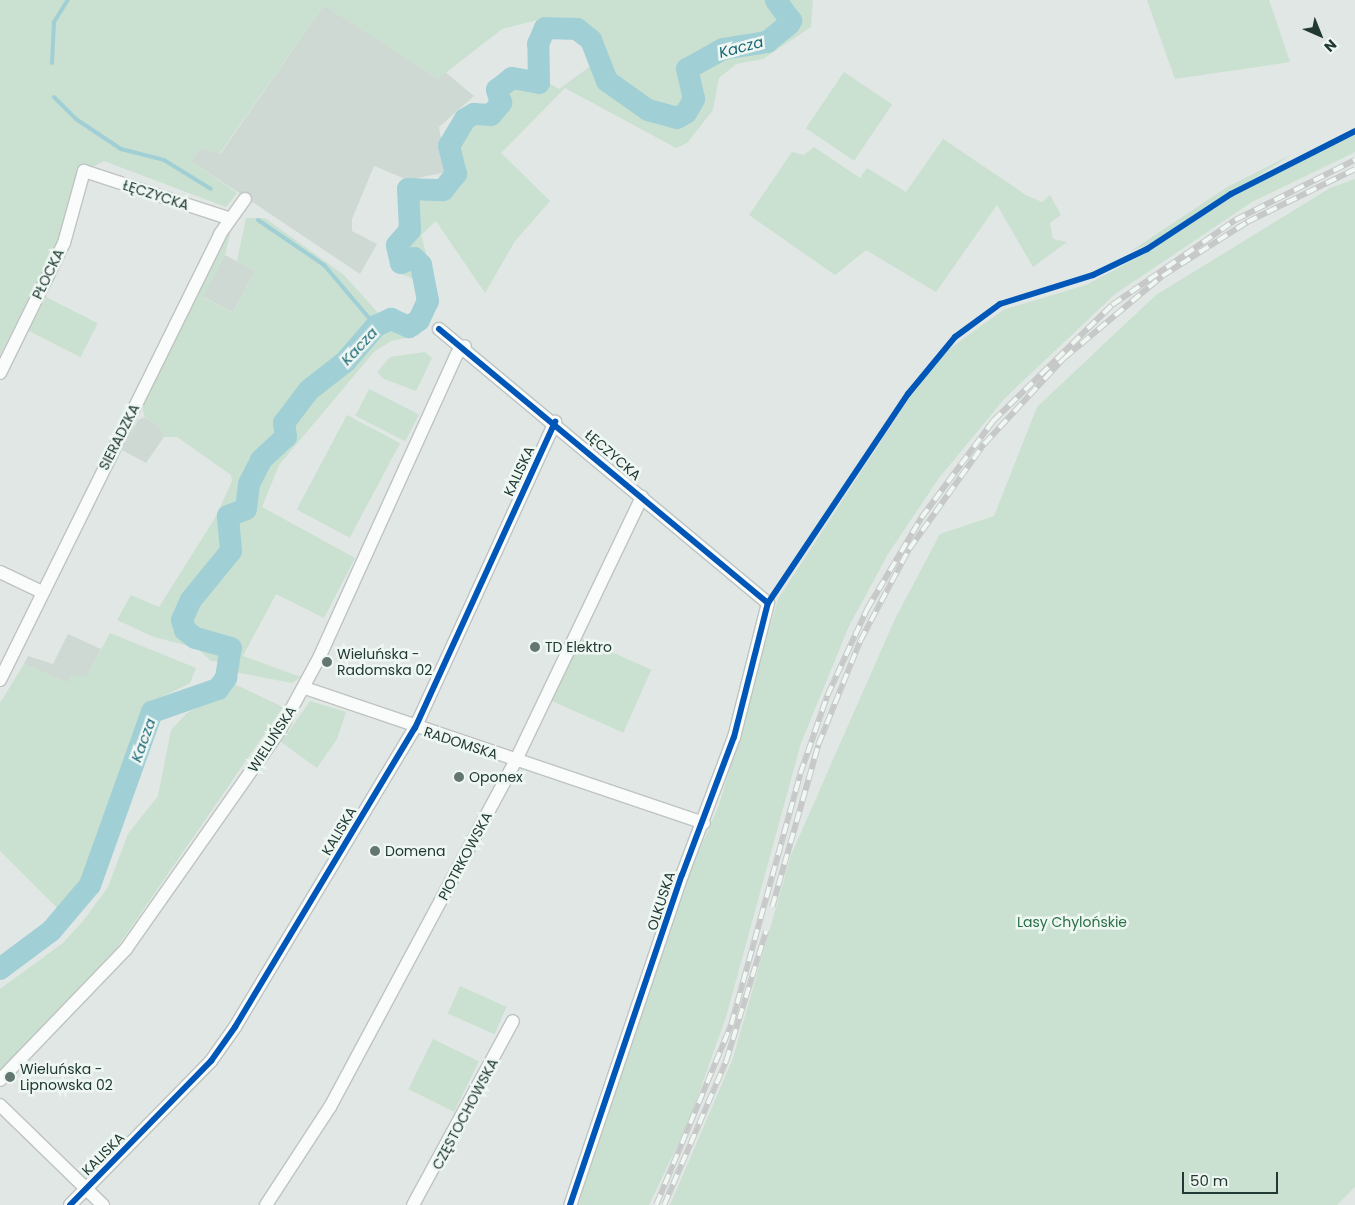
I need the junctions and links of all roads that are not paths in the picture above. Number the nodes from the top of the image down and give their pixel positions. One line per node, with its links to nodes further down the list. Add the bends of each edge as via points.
1 (84, 171): 3 (street, ŁĘCZYCKA); 6 (street, PŁOCKA, via 64,243)
2 (245, 199): 3 (street, SIERADZKA)
3 (228, 218): 10 (street, SIERADZKA)
4 (439, 329): 5 (street, ŁĘCZYCKA)
5 (465, 346): 7 (street, ŁĘCZYCKA); 13 (street, WIELUŃSKA, via 457,354)
6 (0, 373)
7 (555, 422): 8 (street, ŁĘCZYCKA); 14 (street, KALISKA)
8 (642, 496): 11 (street, ŁĘCZYCKA); 15 (street, PIOTRKOWSKA)
9 (0, 572): 10 (street)
10 (42, 592): 12 (street, SIERADZKA)
11 (768, 603): 16 (street, OLKUSKA, via 752,656 746,697)
12 (0, 680)
13 (305, 688): 14 (street, RADOMSKA); 18 (street, WIELUŃSKA, via 126,949)
14 (415, 728): 15 (street, RADOMSKA); 20 (street, KALISKA, via 235,1027 211,1061)
15 (516, 762): 16 (street, RADOMSKA); 23 (street, PIOTRKOWSKA, via 330,1107)
16 (704, 823): 25 (street, OLKUSKA)
17 (513, 1021): 24 (street, CZĘSTOCHOWSKA)
18 (0, 1080)
19 (0, 1105): 20 (street)
20 (86, 1188): 21 (street, KALISKA); 22 (street)
21 (70, 1205)
22 (103, 1205)
23 (266, 1205)
24 (413, 1205)
25 (570, 1205)

